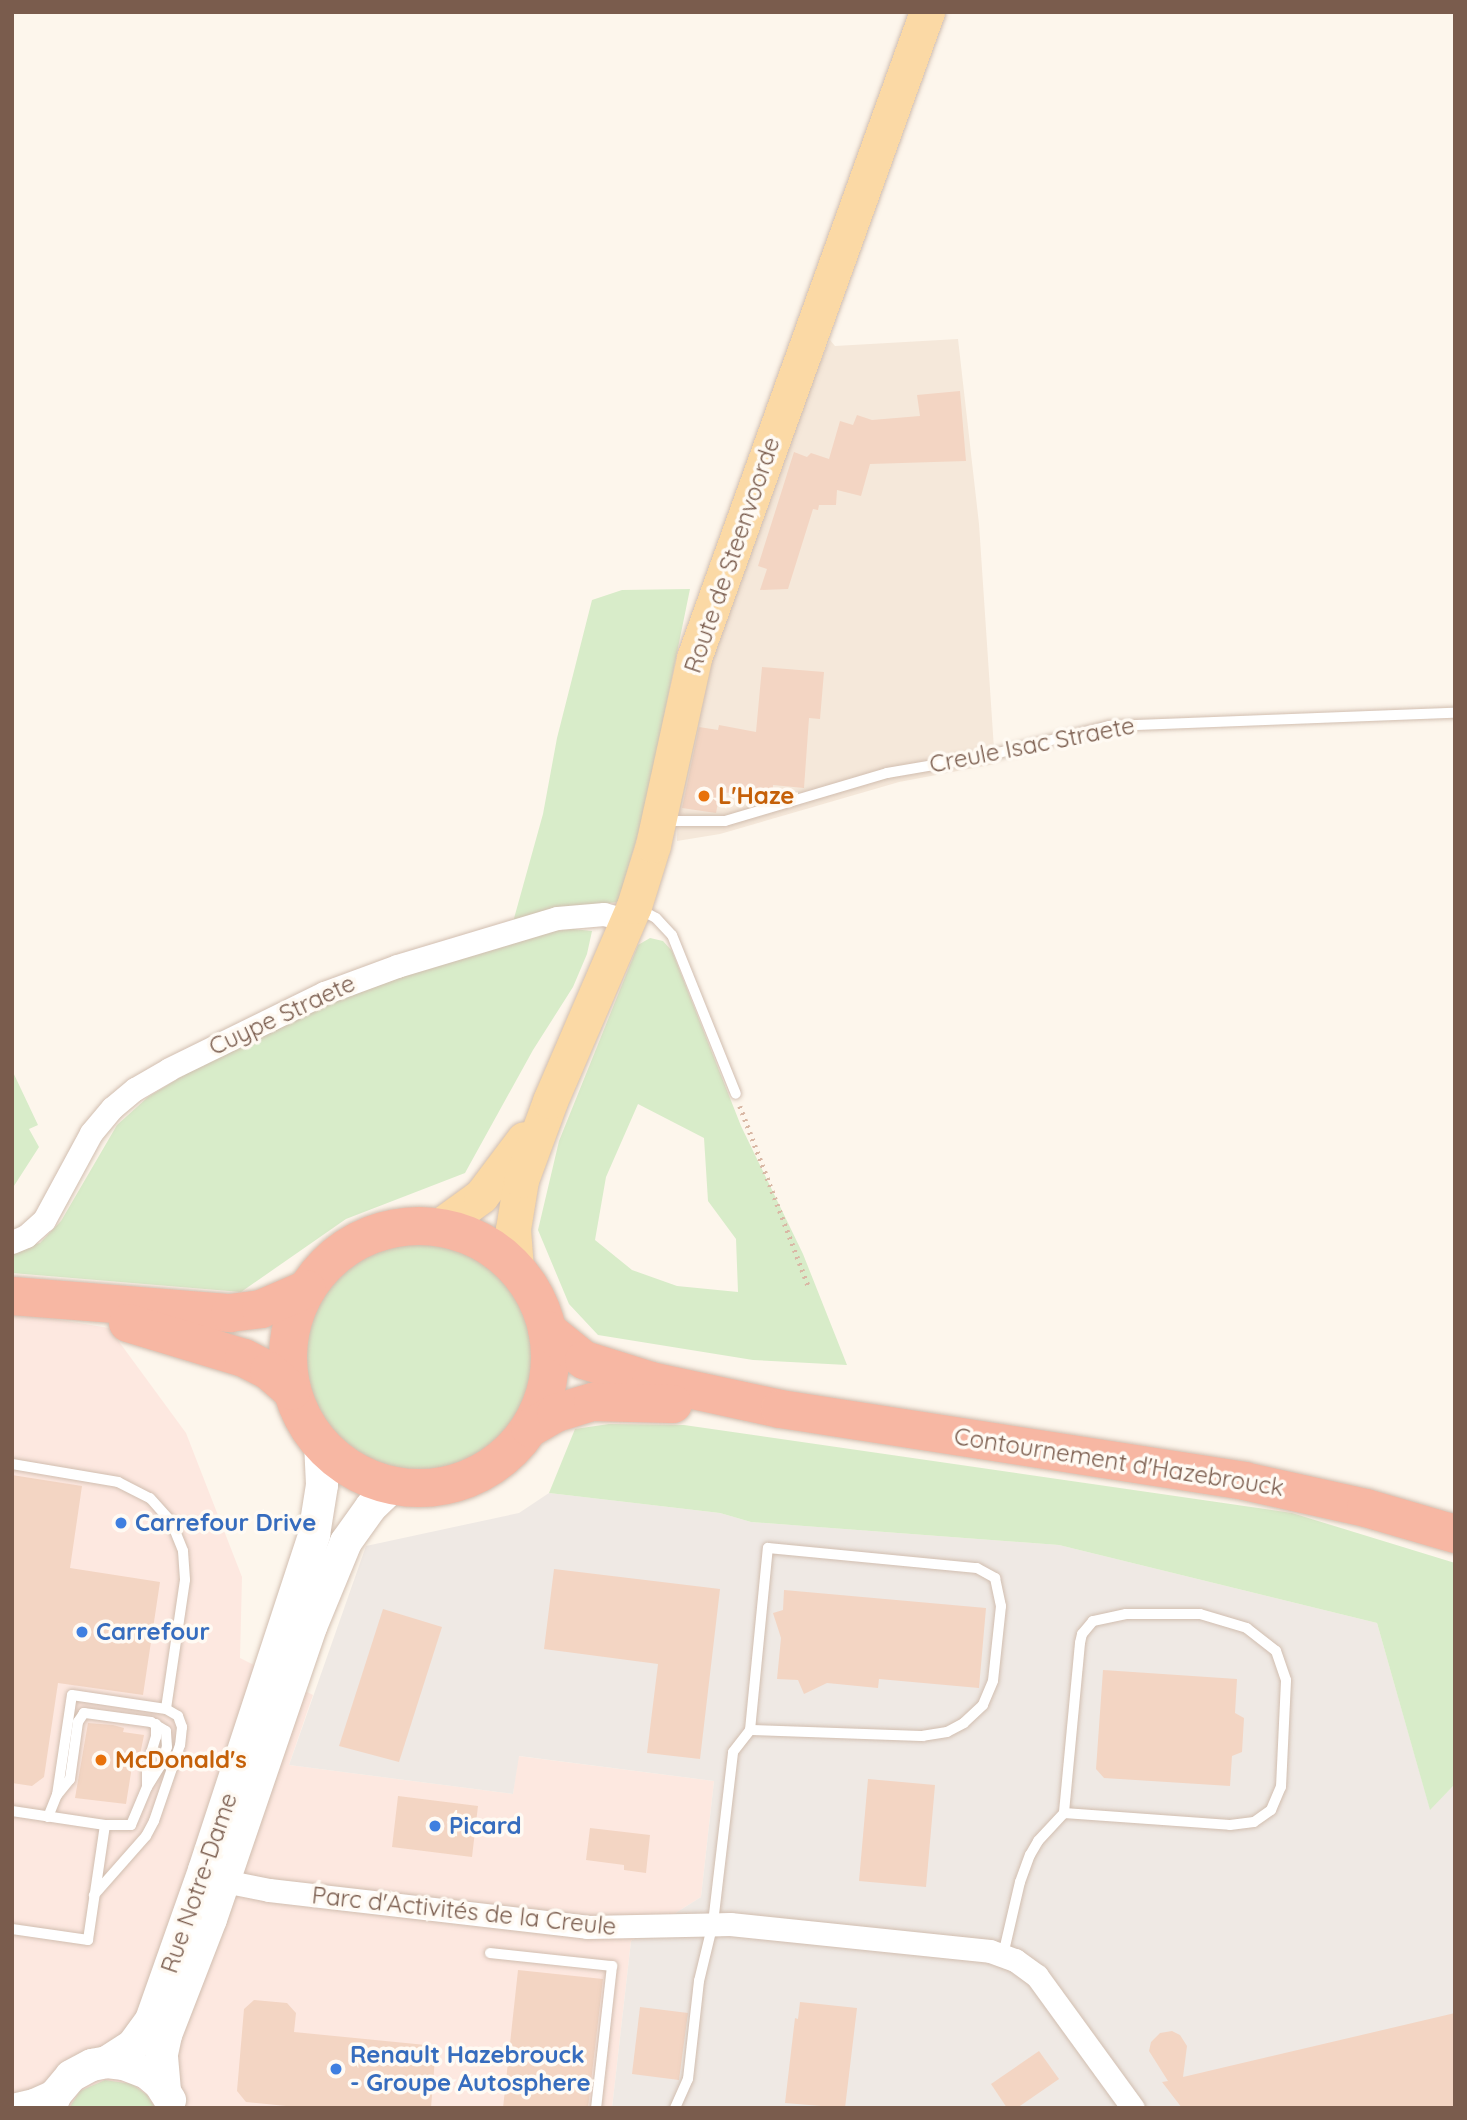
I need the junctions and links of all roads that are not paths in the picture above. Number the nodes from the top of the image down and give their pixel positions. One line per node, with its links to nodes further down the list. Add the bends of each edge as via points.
1 (927, 12): 3 (main road, Route de Steenvoorde, via 694,658)
2 (1455, 713): 3 (lane, Creule Isac Straete, via 1119,725 895,772 725,821)
3 (658, 821): 4 (main road, Route de Steenvoorde)
4 (632, 913): 5 (lane, via 656,918 672,935); 6 (main road, Route de Steenvoorde); 8 (street, Cuype Straete, via 557,918 397,966 324,993 170,1069 112,1108 91,1133 44,1220)
5 (736, 1094)
6 (550, 1101): 7 (main road, Route de Steenvoorde, via 491,1186); 9 (main road, Route de Steenvoorde, via 515,1204)
7 (437, 1228): 9 (highway, via 486,1245); 10 (highway, via 402,1227 358,1241 329,1262)
8 (12, 1242)
9 (516, 1269): 12 (highway, via 532,1292)
10 (307, 1289): 11 (highway, via 261,1309 230,1313); 13 (highway, via 296,1310 288,1344)
11 (12, 1298): 13 (highway, via 141,1326 228,1351 270,1371)
12 (547, 1330): 14 (highway, Contournement d'Hazebrouck, via 597,1366); 15 (highway, via 548,1381)
13 (292, 1391): 16 (highway)
14 (780, 1409): 15 (highway, Contournement d'Hazebrouck, via 607,1401 569,1408); 19 (highway, Contournement d'Hazebrouck, via 1219,1476 1366,1508)
15 (530, 1428): 18 (highway, via 501,1459 464,1480 429,1488)
16 (320, 1443): 18 (highway, via 348,1468); 33 (main road, Rue Notre-Dame, via 322,1485 314,1535 208,1857 151,2020 133,2045)
17 (12, 1464): 20 (lane, via 118,1482 150,1498 171,1521 183,1551 185,1580)
18 (393, 1486): 27 (main road, Rue Notre-Dame, via 353,1530 330,1575)
19 (1455, 1534)
20 (166, 1709): 22 (lane, via 72,1695); 28 (lane, via 178,1716 182,1734 154,1821)
21 (750, 1730): 21 (lane, via 768,1548 977,1568 995,1578 1001,1606 991,1690 973,1717 956,1728 923,1735); 29 (lane, via 733,1752)
22 (57, 1795): 25 (lane); 26 (lane, via 69,1779 78,1722 84,1713 156,1724 147,1787 131,1825)
23 (12, 1811): 25 (lane)
24 (1064, 1813): 24 (lane, via 1080,1643 1093,1621 1126,1614 1209,1615 1247,1628 1276,1651 1286,1680 1281,1787 1264,1817 1230,1825); 32 (lane, via 1030,1855)
25 (48, 1817): 26 (lane)
26 (104, 1825): 28 (lane)
27 (224, 1881): 29 (street, Parc d'Activités de la Creule, via 587,1927); 35 (main road, Rue Notre-Dame, via 166,2035 162,2054)
28 (94, 1895): 30 (lane, via 88,1940)
29 (713, 1923): 32 (street, Parc d'Activités de la Creule); 38 (lane, via 699,1981 688,2079)
30 (12, 1928)
31 (490, 1953): 37 (lane, via 611,1966)
32 (1003, 1955): 39 (street, Parc d'Activités de la Creule, via 1026,1967 1046,1986)
33 (107, 2062): 34 (main road, Rue Notre-Dame, via 85,2068); 35 (main road, via 140,2069)
34 (55, 2098): 36 (street)
35 (169, 2099)
36 (12, 2105)
37 (596, 2108)
38 (674, 2108)
39 (1133, 2108)

